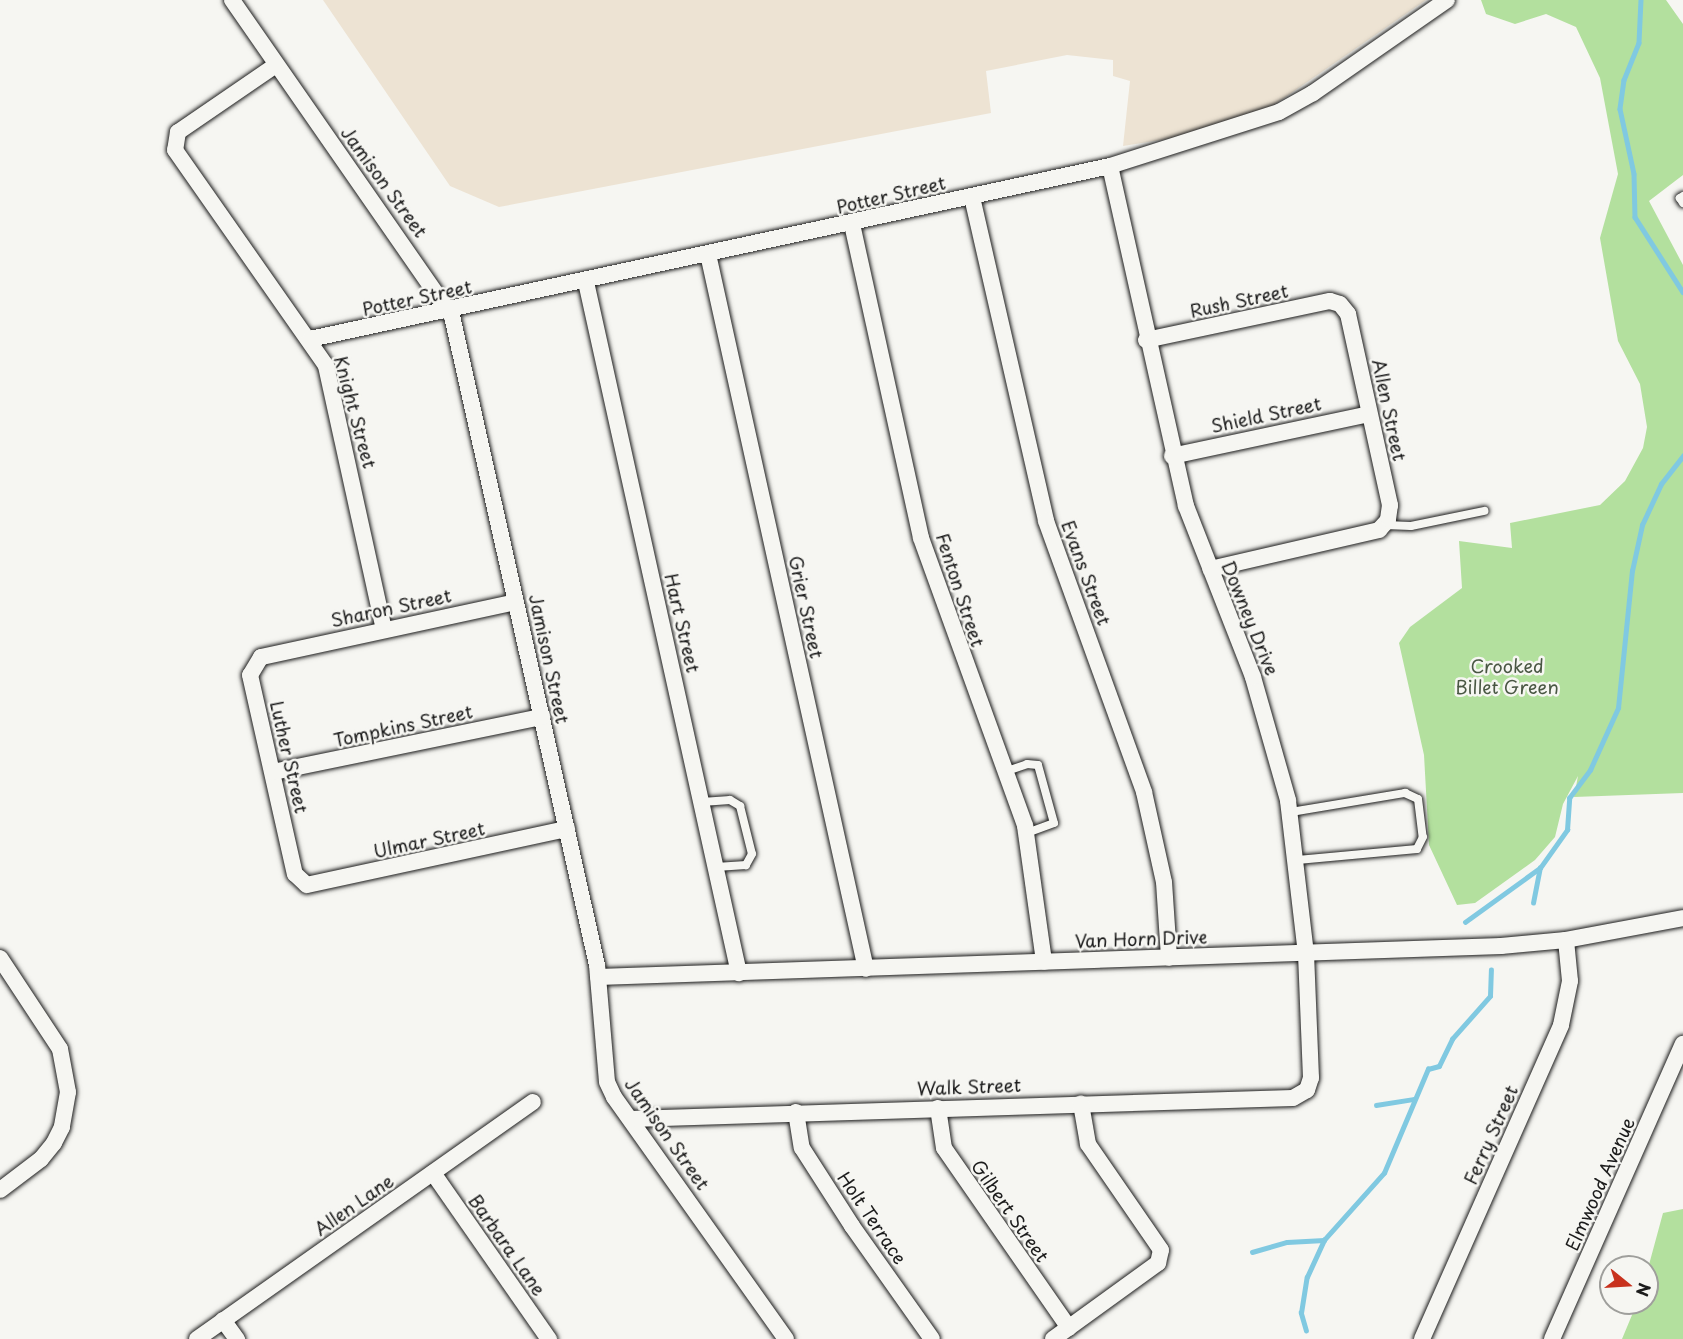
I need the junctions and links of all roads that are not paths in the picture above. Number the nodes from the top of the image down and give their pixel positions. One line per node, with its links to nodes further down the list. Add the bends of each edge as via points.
1 (232, 0): 3 (street, Jamison Street)
2 (1447, 0): 4 (street, Potter Street, via 1313,93 1279,112)
3 (276, 64): 12 (street, Jamison Street); 13 (street, Knight Street, via 178,132 174,140 179,157)
4 (1110, 166): 6 (street, Potter Street); 14 (street, Downey Drive)
5 (1683, 196): 7 (lane)
6 (972, 197): 8 (street, Potter Street); 37 (street, Evans Street, via 1046,521 1144,792 1164,882)
7 (1683, 203)
8 (852, 224): 9 (street, Potter Street); 24 (street, Fenton Street, via 921,538 958,647)
9 (708, 254): 10 (street, Potter Street); 39 (street, Grier Street)
10 (586, 282): 12 (street, Potter Street); 26 (street, Hart Street)
11 (1340, 304): 14 (street, Rush Street, via 1330,301); 15 (street, Allen Street, via 1348,314)
12 (450, 311): 13 (street, Potter Street); 20 (street, Jamison Street)
13 (310, 339): 21 (street, Knight Street, via 323,358 331,381)
14 (1146, 340): 16 (street, Downey Drive)
15 (1370, 414): 16 (street, Shield Street); 18 (street, Allen Street, via 1390,505)
16 (1172, 456): 19 (street, Downey Drive, via 1185,506)
17 (1484, 511): 18 (lane, via 1411,526)
18 (1385, 525): 19 (street)
19 (1210, 569): 27 (street, Downey Drive, via 1265,713)
20 (516, 602): 21 (street, Sharon Street); 23 (street, Jamison Street)
21 (384, 628): 22 (street, Sharon Street)
22 (274, 653): 25 (street, Luther Street, via 255,661 250,675)
23 (542, 717): 25 (street, Tompkins Street); 28 (street, Jamison Street)
24 (1007, 771): 29 (street, Fenton Street); 29 (lane, via 1034,763 1042,776 1054,823)
25 (273, 772): 32 (street, Luther Street, via 295,874)
26 (702, 802): 31 (street, Hart Street); 31 (lane, via 730,800 740,806 752,854 746,865)
27 (1290, 812): 30 (street, Downey Drive); 30 (lane, via 1405,793 1418,799 1422,837 1417,849)
28 (567, 830): 32 (street, Ulmar Street, via 314,886); 41 (street, Jamison Street)
29 (1027, 833): 38 (street, Fenton Street)
30 (1298, 860): 35 (street, Downey Drive)
31 (716, 867): 40 (street, Hart Street)
32 (301, 881)
33 (1683, 918): 34 (street, Van Horn Drive)
34 (1566, 940): 35 (street, Van Horn Drive); 59 (street, Ferry Street, via 1570,981 1560,1025)
35 (1306, 954): 37 (street, Van Horn Drive); 43 (street, Downey Drive, via 1311,1078)
36 (0, 958): 50 (street, via 60,1049 68,1092 62,1127 54,1143 41,1159)
37 (1169, 958): 38 (street, Van Horn Drive)
38 (1044, 962): 39 (street, Van Horn Drive)
39 (866, 969): 40 (street, Van Horn Drive)
40 (739, 972): 41 (street, Van Horn Drive)
41 (598, 977): 48 (street, Jamison Street, via 607,1082)
42 (1683, 1044): 60 (street, Elmwood Avenue)
43 (1307, 1090): 45 (street, Walk Street, via 1293,1098)
44 (533, 1102): 49 (street, Allen Lane)
45 (1080, 1104): 46 (street, Walk Street); 52 (street, via 1088,1144 1161,1250 1158,1263)
46 (938, 1108): 47 (street, Walk Street); 52 (street, Gilbert Street, via 944,1148)
47 (796, 1112): 48 (street, Walk Street); 57 (street, Holt Terrace, via 802,1148 852,1227)
48 (630, 1119): 56 (street, Jamison Street)
49 (433, 1173): 51 (street, Allen Lane); 55 (street, Barbara Lane)
50 (0, 1190)
51 (223, 1320): 53 (street, Allen Lane); 54 (street)
52 (1069, 1328): 58 (street)
53 (197, 1339)
54 (237, 1339)
55 (549, 1339)
56 (786, 1339)
57 (932, 1339)
58 (1053, 1339)
59 (1422, 1339)
60 (1552, 1339)

